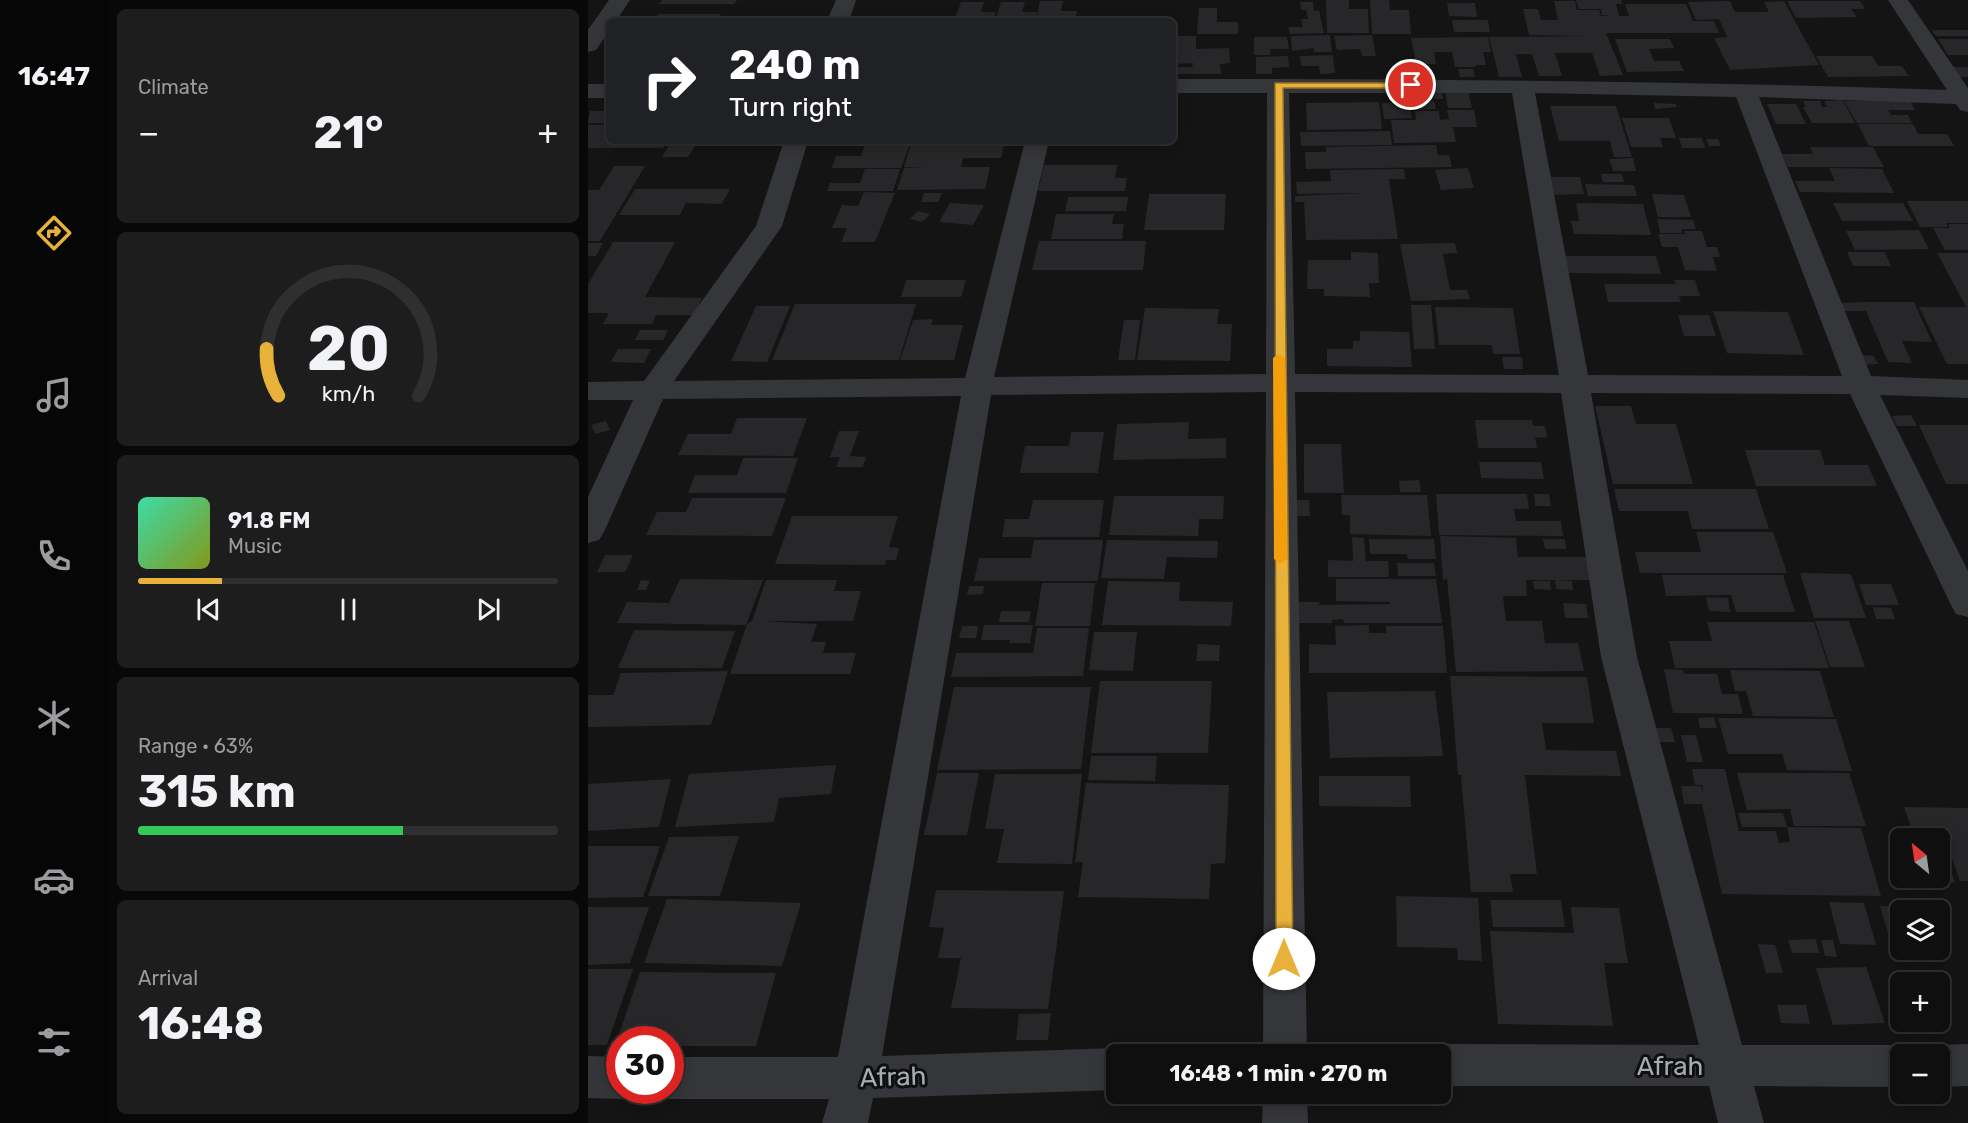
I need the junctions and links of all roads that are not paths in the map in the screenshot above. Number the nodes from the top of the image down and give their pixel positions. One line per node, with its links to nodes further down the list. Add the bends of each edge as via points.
1 (620, 0): 4 (street)
2 (846, 0): 5 (street)
3 (1898, 0): 14 (street)
4 (607, 18)
5 (839, 18)
6 (606, 20): 7 (street)
7 (588, 45)
8 (1278, 85): 9 (street); 10 (street); 17 (street)
9 (1176, 86)
10 (1522, 86): 11 (street); 20 (street)
11 (1744, 90): 14 (street); 19 (street)
12 (588, 91): 13 (street)
13 (606, 91)
14 (1966, 100)
15 (795, 144): 21 (street, via 769,226)
16 (1036, 144): 18 (street)
17 (1279, 383): 18 (street); 20 (street); 26 (street)
18 (978, 385): 21 (street); 36 (street)
19 (1860, 385): 20 (street); 22 (street); 25 (street)
20 (1575, 386): 31 (street, via 1619,657)
21 (653, 389): 23 (street); 24 (street)
22 (1968, 389)
23 (588, 391)
24 (588, 532)
25 (1968, 605)
26 (1285, 1044)
27 (1451, 1065): 31 (street, Afrah)
28 (1968, 1065): 30 (street)
29 (1890, 1066): 31 (street, Afrah)
30 (1950, 1066)
31 (1728, 1067): 40 (street)
32 (1106, 1070): 36 (street, Afrah)
33 (588, 1077): 34 (street)
34 (606, 1078)
35 (684, 1078): 36 (street, Afrah)
36 (856, 1078): 38 (street)
37 (1285, 1104): 39 (street)
38 (845, 1123)
39 (1285, 1123)
40 (1741, 1123)

